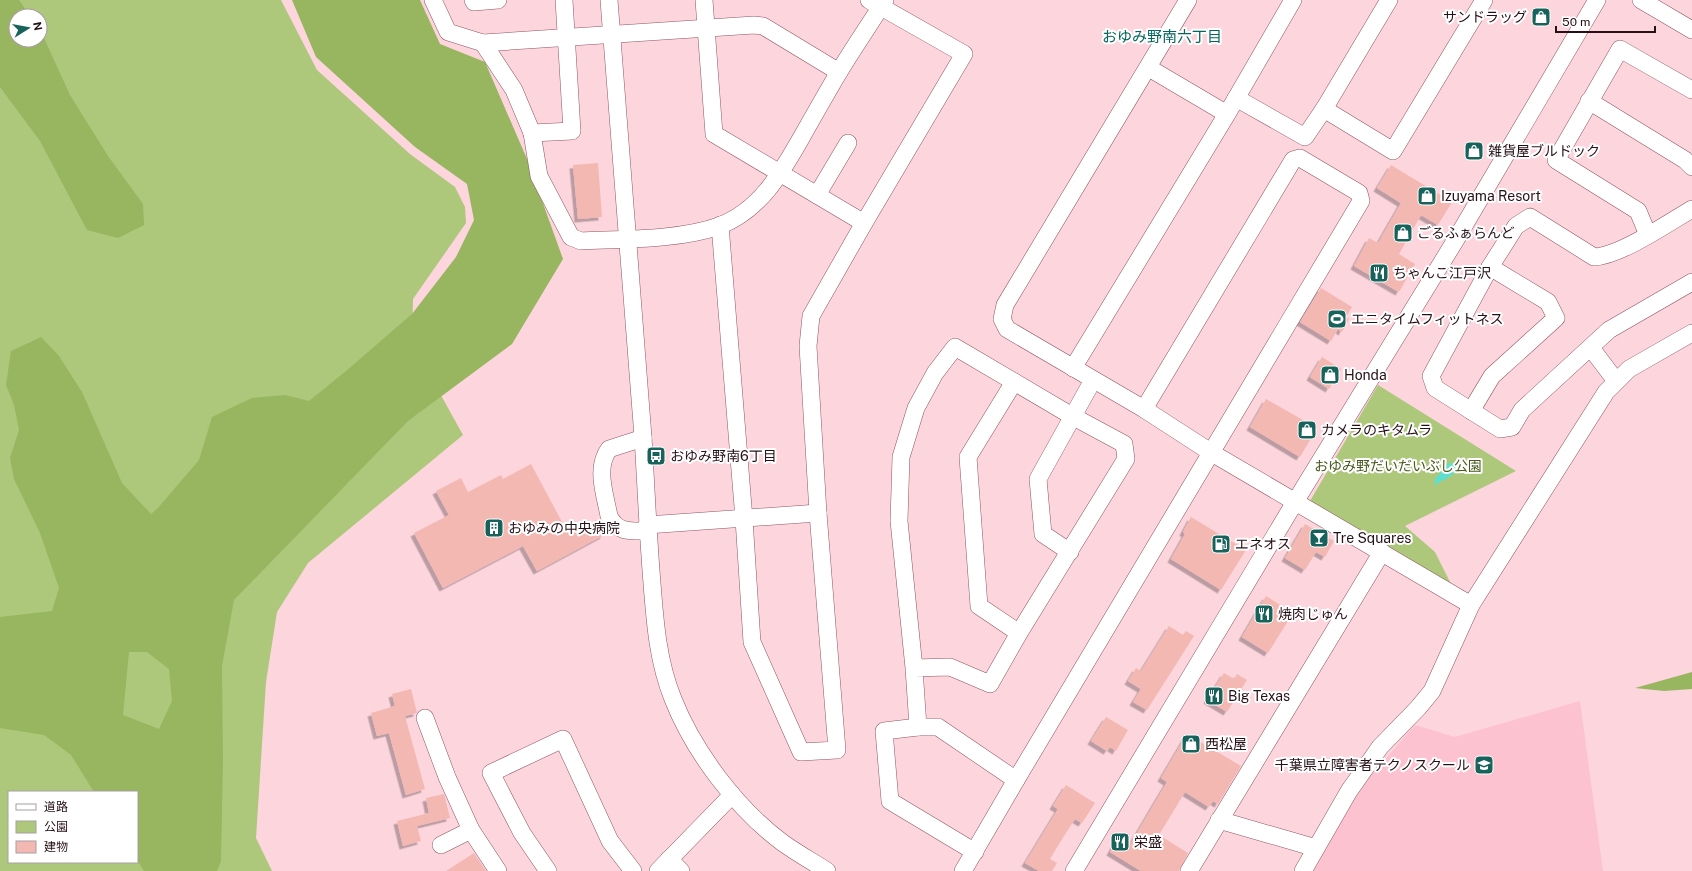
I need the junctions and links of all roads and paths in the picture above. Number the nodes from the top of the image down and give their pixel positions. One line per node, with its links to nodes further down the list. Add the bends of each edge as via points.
1 (433, 0): 18 (street, via 448,32)
2 (473, 0): 3 (street)
3 (498, 0)
4 (564, 0): 17 (street)
5 (610, 0): 16 (street)
6 (704, 0): 14 (street)
7 (1188, 0): 19 (street)
8 (1293, 0): 22 (street)
9 (1389, 0): 24 (street)
10 (1484, 0): 24 (street, via 1393,151)
11 (1597, 0): 49 (street, via 1455,241)
12 (1641, 0): 15 (street)
13 (878, 2): 20 (street); 32 (street, via 964,54)
14 (706, 28): 16 (street); 20 (street, via 763,26); 29 (street, via 714,134)
15 (1692, 30)
16 (612, 34): 17 (street); 35 (street)
17 (567, 38): 18 (street); 26 (street, via 572,131)
18 (483, 43): 26 (street, via 514,90)
19 (1148, 68): 25 (street); 40 (street, via 1006,305 1002,319 1007,330)
20 (839, 72): 29 (street)
21 (1692, 90): 23 (street, via 1620,49)
22 (1236, 98): 24 (street, via 1304,137); 25 (street)
23 (1589, 101): 28 (street); 34 (street, via 1556,160 1638,211)
24 (1324, 109)
25 (1227, 114): 40 (street)
26 (532, 133): 35 (street, via 539,176 571,237 580,241)
27 (848, 143): 30 (street)
28 (1690, 158)
29 (781, 173): 30 (street); 33 (street, via 766,194 739,216)
30 (817, 194): 32 (street)
31 (1692, 209): 34 (street)
32 (864, 223): 50 (street, via 811,316 808,346)
33 (720, 226): 35 (street, via 678,235); 51 (street)
34 (1648, 235): 36 (street, via 1604,257 1594,257 1530,218 1516,226)
35 (628, 239): 47 (street)
36 (1490, 267): 45 (street, via 1431,376 1435,388); 45 (street, via 1548,302 1556,318 1492,376)
37 (1692, 282): 39 (street, via 1609,330)
38 (1692, 333): 42 (street, via 1629,369)
39 (1591, 348): 42 (street); 45 (street, via 1522,410 1512,427 1500,429)
40 (1073, 368): 41 (street)
41 (1093, 380): 44 (street); 46 (street)
42 (1616, 381): 55 (street, via 1606,392)
43 (1014, 382): 46 (street); 56 (street, via 968,458 979,606); 57 (street, via 955,347 935,373 916,408 901,457 899,521)
44 (1144, 409): 48 (street); 48 (street, via 1293,160 1300,158 1359,192 1362,201)
45 (1471, 411)
46 (1072, 416): 53 (street, via 1038,479 1043,534); 53 (street, via 1124,444 1126,459)
47 (643, 438): 52 (street); 52 (street, via 609,449 601,469 611,521 626,532)
48 (1212, 453): 49 (street); 60 (street)
49 (1295, 502): 54 (street); 73 (street)
50 (818, 513): 51 (street); 51 (street, via 837,750 801,752 752,642)
51 (744, 519): 52 (street)
52 (648, 528): 61 (street, via 656,634 663,668 673,699 701,755)
53 (1070, 552): 56 (street)
54 (1382, 552): 55 (street); 62 (street)
55 (1471, 605): 65 (street, via 1432,691 1380,747 1349,791)
56 (1019, 633): 57 (street, via 990,684 950,667)
57 (914, 668): 59 (street)
58 (425, 718): 63 (street)
59 (918, 727): 60 (street, via 938,728); 66 (street, via 884,731 890,802)
60 (1016, 780): 66 (street)
61 (732, 795): 67 (street); 71 (street, via 783,843)
62 (1219, 820): 65 (street); 74 (street)
63 (471, 830): 64 (street); 68 (street)
64 (441, 846)
65 (1316, 848): 75 (street)
66 (975, 852): 72 (street)
67 (669, 867)
68 (498, 871)
69 (548, 871): 70 (street, via 522,833 491,773 563,738 610,841)
70 (633, 871)
71 (827, 871)
72 (963, 871)
73 (1074, 871)
74 (1189, 871)
75 (1303, 871)

